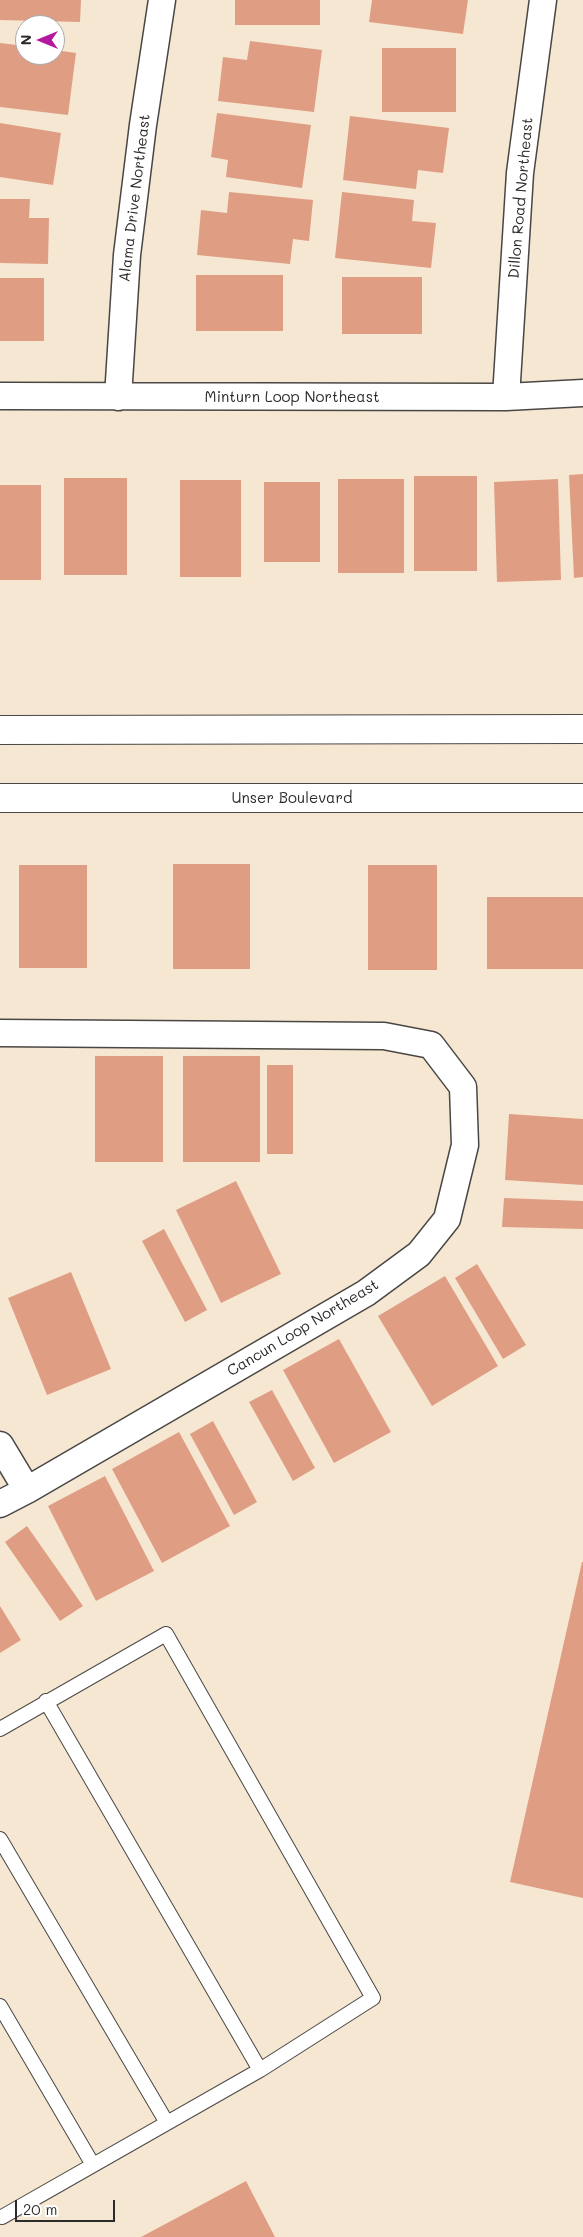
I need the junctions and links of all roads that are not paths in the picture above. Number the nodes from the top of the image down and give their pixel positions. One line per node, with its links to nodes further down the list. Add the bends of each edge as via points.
1 (162, 0): 5 (street, Alama Drive Northeast, via 127,256)
2 (543, 0): 6 (street, Dillon Road Northeast, via 520,173)
3 (583, 393): 6 (street, Minturn Loop Northeast)
4 (0, 396): 5 (street, Minturn Loop Northeast)
5 (118, 397): 6 (street, Minturn Loop Northeast)
6 (506, 398)
7 (583, 729): 8 (main road)
8 (0, 730)
9 (0, 798): 10 (main road, Unser Boulevard)
10 (583, 798)
11 (0, 1033): 13 (street, Cancun Loop Northeast, via 384,1036 431,1045 463,1087 465,1145 447,1219 419,1254 366,1293)
12 (0, 1446): 13 (street)
13 (27, 1490): 14 (street, Cancun Loop Northeast)
14 (0, 1504)
15 (46, 1701): 16 (lane); 19 (lane); 19 (lane, via 166,1634 373,1998)
16 (0, 1729)
17 (0, 1839): 20 (lane)
18 (0, 2006): 21 (lane)
19 (260, 2070): 20 (lane)
20 (167, 2123): 21 (lane)
21 (93, 2166): 22 (lane)
22 (1, 2216)

